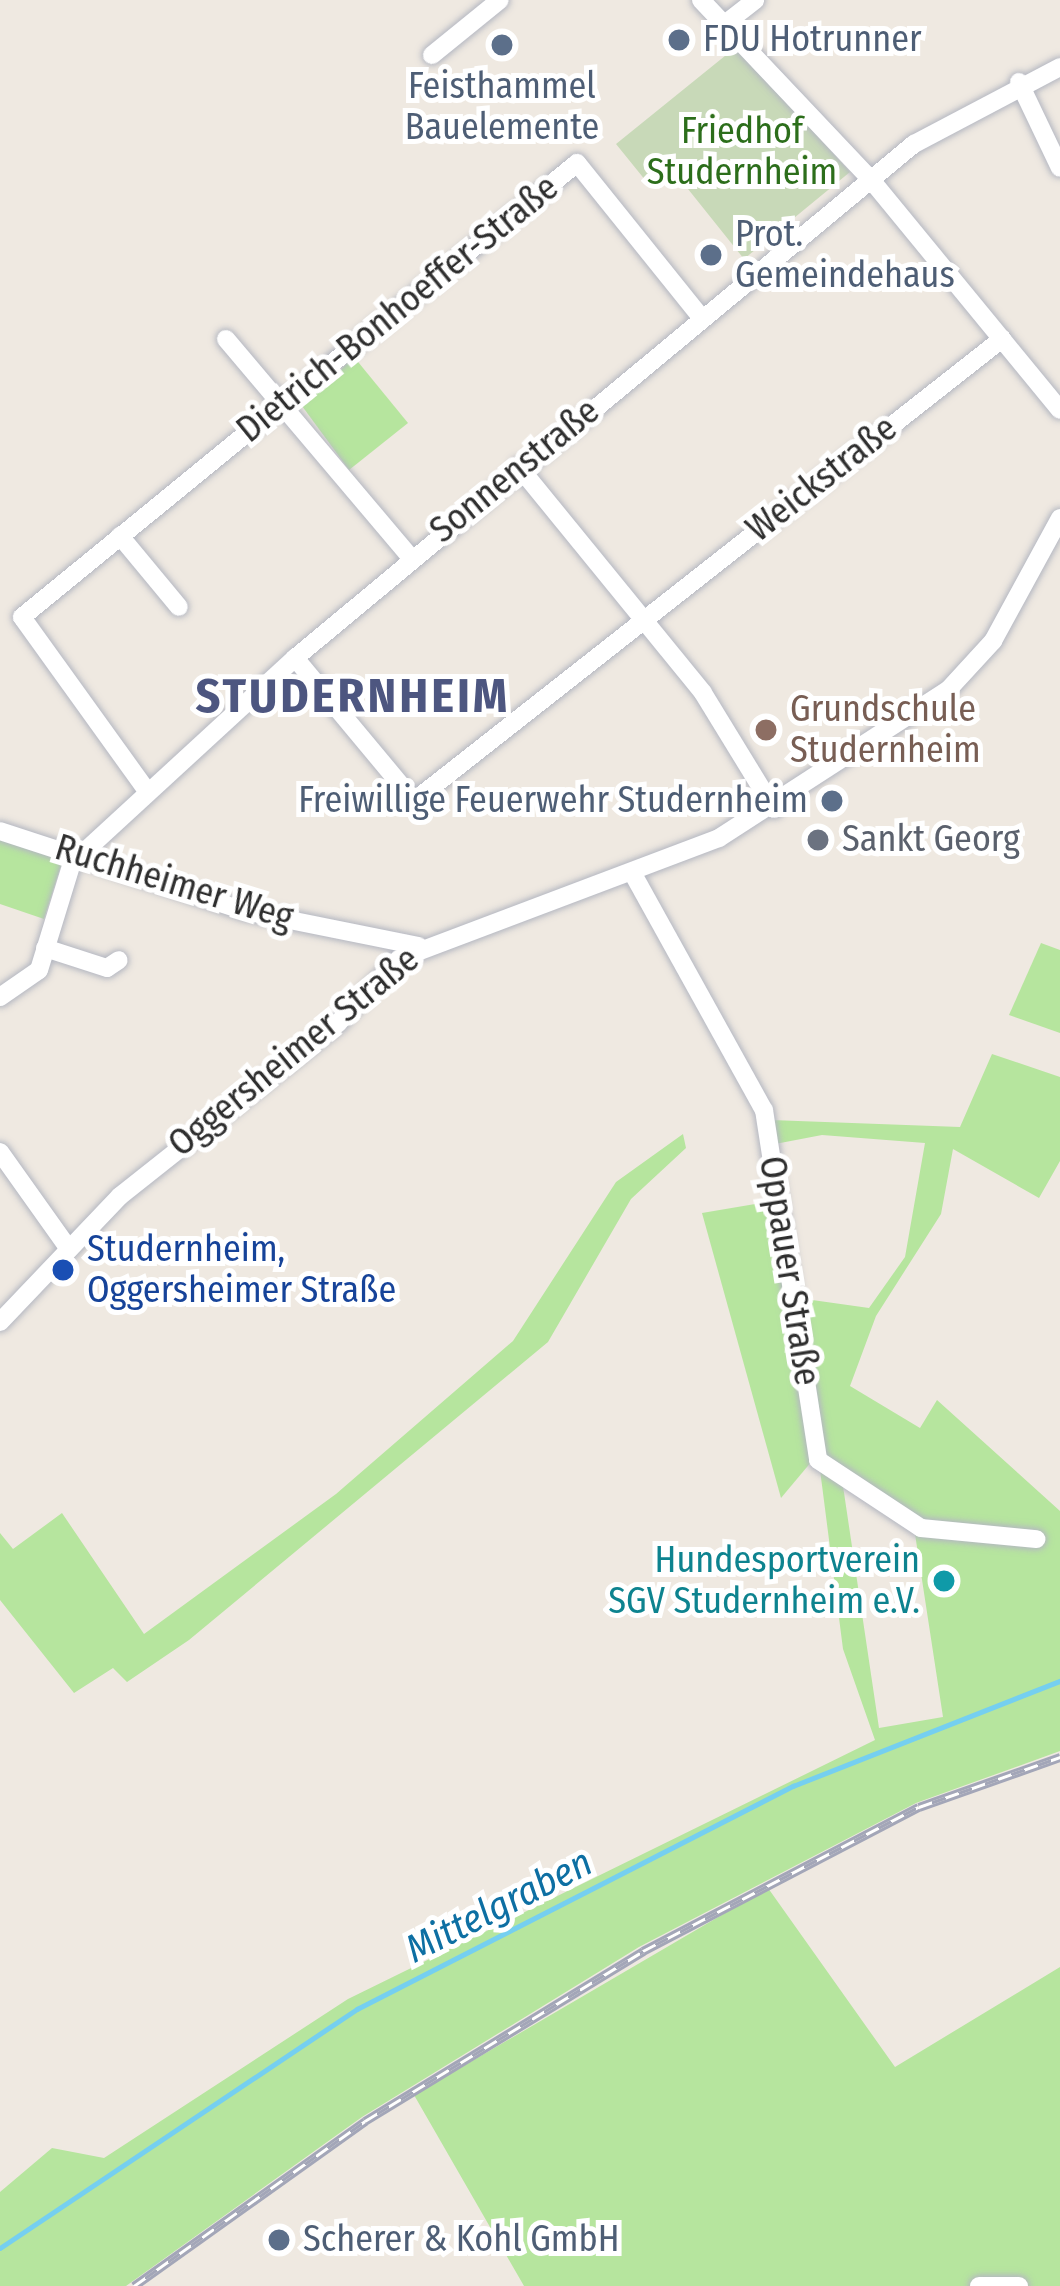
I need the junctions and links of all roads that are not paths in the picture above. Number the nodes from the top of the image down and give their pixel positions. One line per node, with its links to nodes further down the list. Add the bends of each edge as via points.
1 (500, 0): 5 (street)
2 (701, 0): 4 (street)
3 (755, 0): 4 (street)
4 (726, 23): 9 (street)
5 (432, 56)
6 (1060, 67): 7 (street, Sonnenstraße)
7 (1019, 82): 8 (street); 9 (street, Sonnenstraße)
8 (1060, 168)
9 (872, 181): 10 (street, Sonnenstraße); 12 (street)
10 (701, 317): 13 (street, Dietrich-Bonhoeffer-Straße, via 577,163); 15 (street, Sonnenstraße)
11 (226, 339): 13 (street)
12 (1002, 339): 14 (street); 20 (street, Weickstraße)
13 (281, 404): 17 (street, Dietrich-Bonhoeffer-Straße); 18 (street)
14 (1060, 410)
15 (519, 467): 18 (street, Sonnenstraße); 20 (street)
16 (1060, 518): 23 (street, Oggersheimer Straße, via 972,668)
17 (120, 536): 19 (street); 22 (street, Dietrich-Bonhoeffer-Straße, via 22,616)
18 (410, 557): 21 (street, Sonnenstraße)
19 (179, 607)
20 (644, 620): 21 (street, Weickstraße, via 413,801); 23 (street)
21 (295, 658): 22 (street, Sonnenstraße)
22 (147, 791): 25 (street, Sonnenstraße)
23 (774, 809): 26 (street, Oggersheimer Straße)
24 (0, 831): 25 (street, Ruchheimer Weg)
25 (78, 857): 27 (street, Ruchheimer Weg, via 245,911); 28 (street, Sonnenstraße)
26 (633, 874): 27 (street, Oggersheimer Straße); 34 (street, Oppauer Straße, via 764,1110 818,1460 921,1528)
27 (419, 946): 32 (street, Oggersheimer Straße)
28 (45, 948): 29 (street, via 107,968); 30 (street, Sonnenstraße, via 39,970)
29 (119, 960)
30 (0, 997)
31 (0, 1152): 32 (street)
32 (69, 1250): 33 (street, Oggersheimer Straße)
33 (0, 1322)
34 (1036, 1539)
35 (980, 2286): 36 (street)
36 (1019, 2286)

